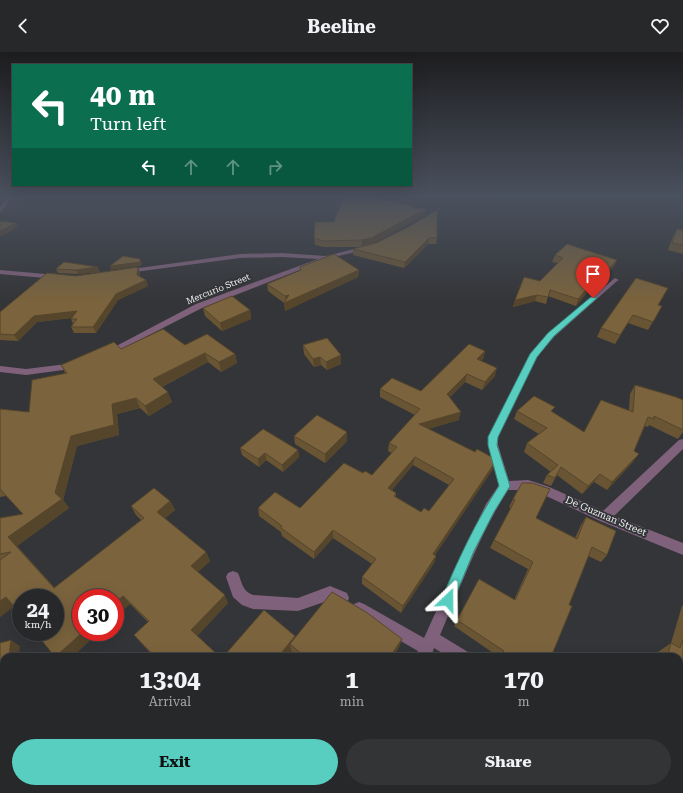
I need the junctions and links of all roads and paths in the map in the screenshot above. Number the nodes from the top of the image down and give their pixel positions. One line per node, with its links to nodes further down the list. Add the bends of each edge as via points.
1 (373, 247): 2 (street, Mercurio Street)
2 (328, 257): 4 (street, via 240,256); 7 (street, Mercurio Street, via 199,306)
3 (0, 272): 5 (street)
4 (120, 272)
5 (66, 278)
6 (615, 280): 11 (street, via 551,335 533,356 493,437)
7 (102, 355)
8 (85, 363): 9 (street, via 26,372)
9 (0, 369)
10 (683, 443): 12 (street)
11 (505, 486): 12 (street, De Guzman Street, via 528,485); 15 (street, via 490,508 470,549)
12 (604, 517): 13 (street, De Guzman Street)
13 (683, 549)
14 (234, 577): 15 (street, via 234,586 240,594 253,602 293,605 330,593 335,594)
15 (427, 647): 16 (street)
16 (449, 653)

